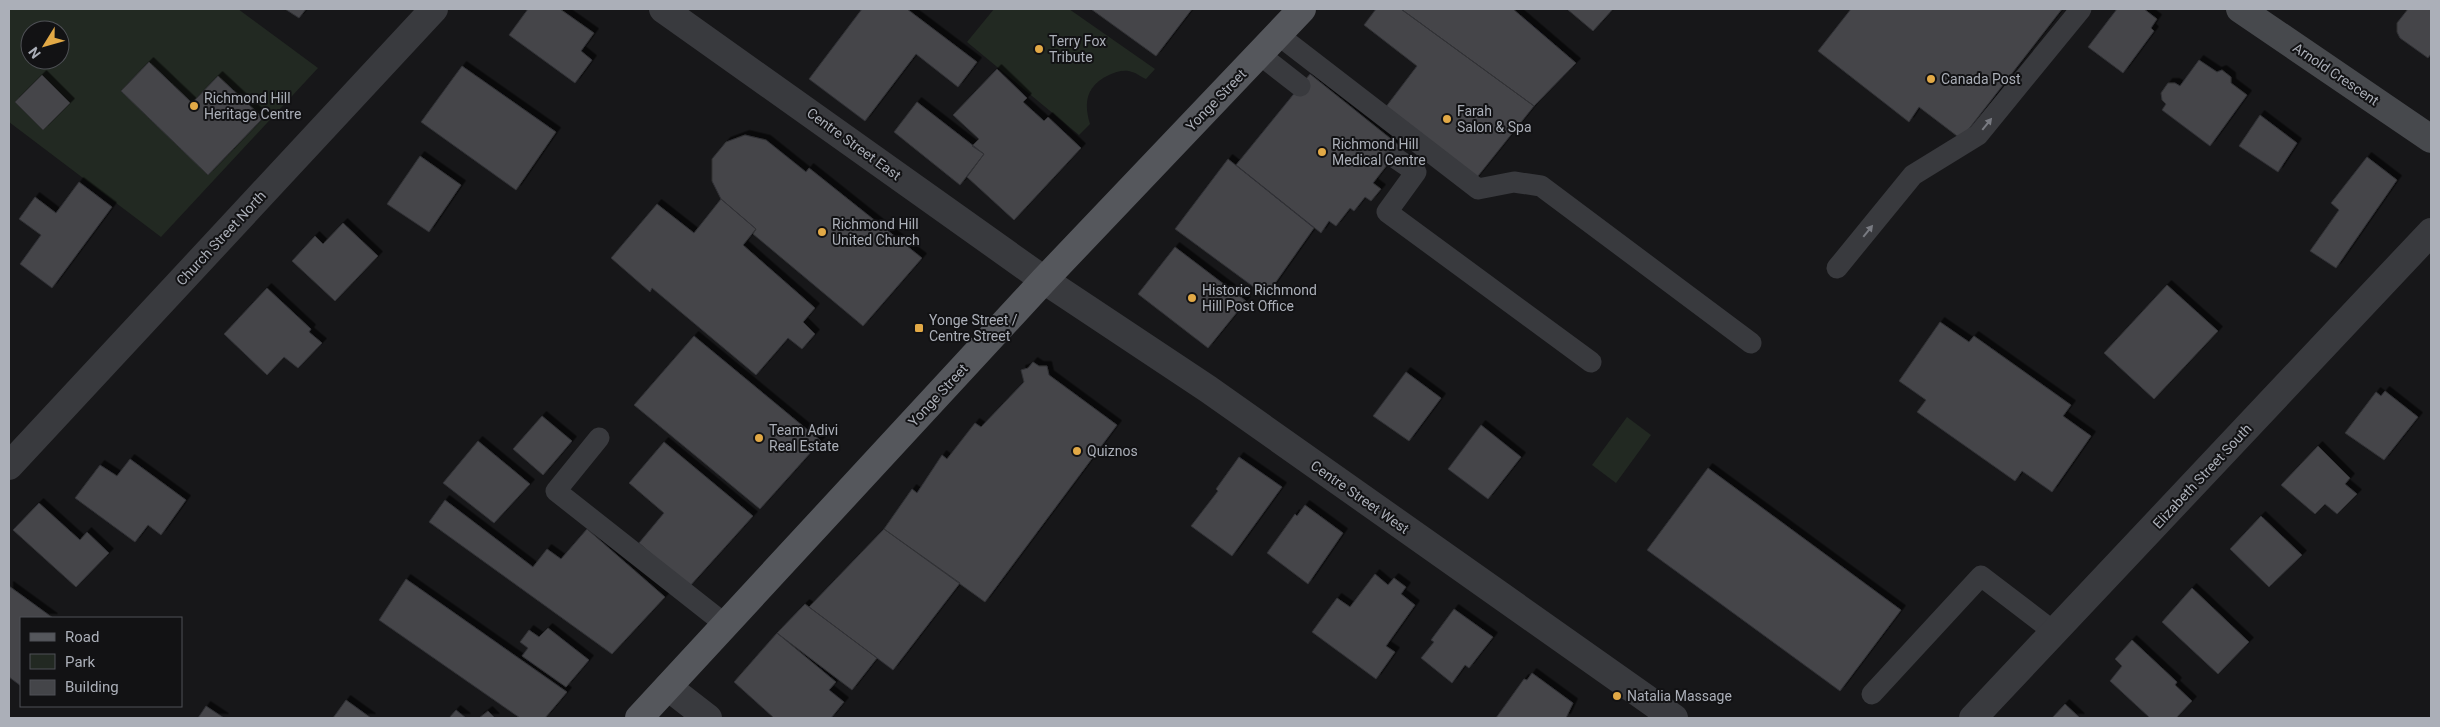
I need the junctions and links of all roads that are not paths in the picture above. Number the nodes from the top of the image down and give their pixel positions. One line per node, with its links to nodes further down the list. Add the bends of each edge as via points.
1 (434, 9): 17 (street, Church Street North)
2 (663, 9): 13 (street, Centre Street East)
3 (1302, 9): 6 (main road, Yonge Street)
4 (2081, 9): 12 (lane, one-way to 4, via 1913,175 1978,135)
5 (2240, 9): 9 (street, Arnold Crescent)
6 (1277, 34): 7 (main road, Yonge Street); 14 (lane, via 1478,190 1514,182 1541,186)
7 (1259, 54): 8 (lane); 13 (main road, Yonge Street)
8 (1300, 86)
9 (2431, 139)
10 (1394, 157): 15 (lane, via 1416,172 1387,212)
11 (2431, 232): 19 (street, Elizabeth Street South)
12 (1837, 268)
13 (1044, 280): 18 (main road, Yonge Street); 24 (street, Centre Street West, via 1208,389)
14 (1751, 343)
15 (1591, 362)
16 (600, 438): 18 (lane, via 556,491)
17 (9, 466)
18 (726, 625): 20 (main road, Yonge Street)
19 (2054, 631): 21 (lane, via 1981,576); 25 (street, Elizabeth Street South)
20 (668, 687): 22 (main road, Yonge Street); 23 (street)
21 (1872, 694)
22 (639, 718)
23 (708, 718)
24 (1674, 718)
25 (1973, 718)

